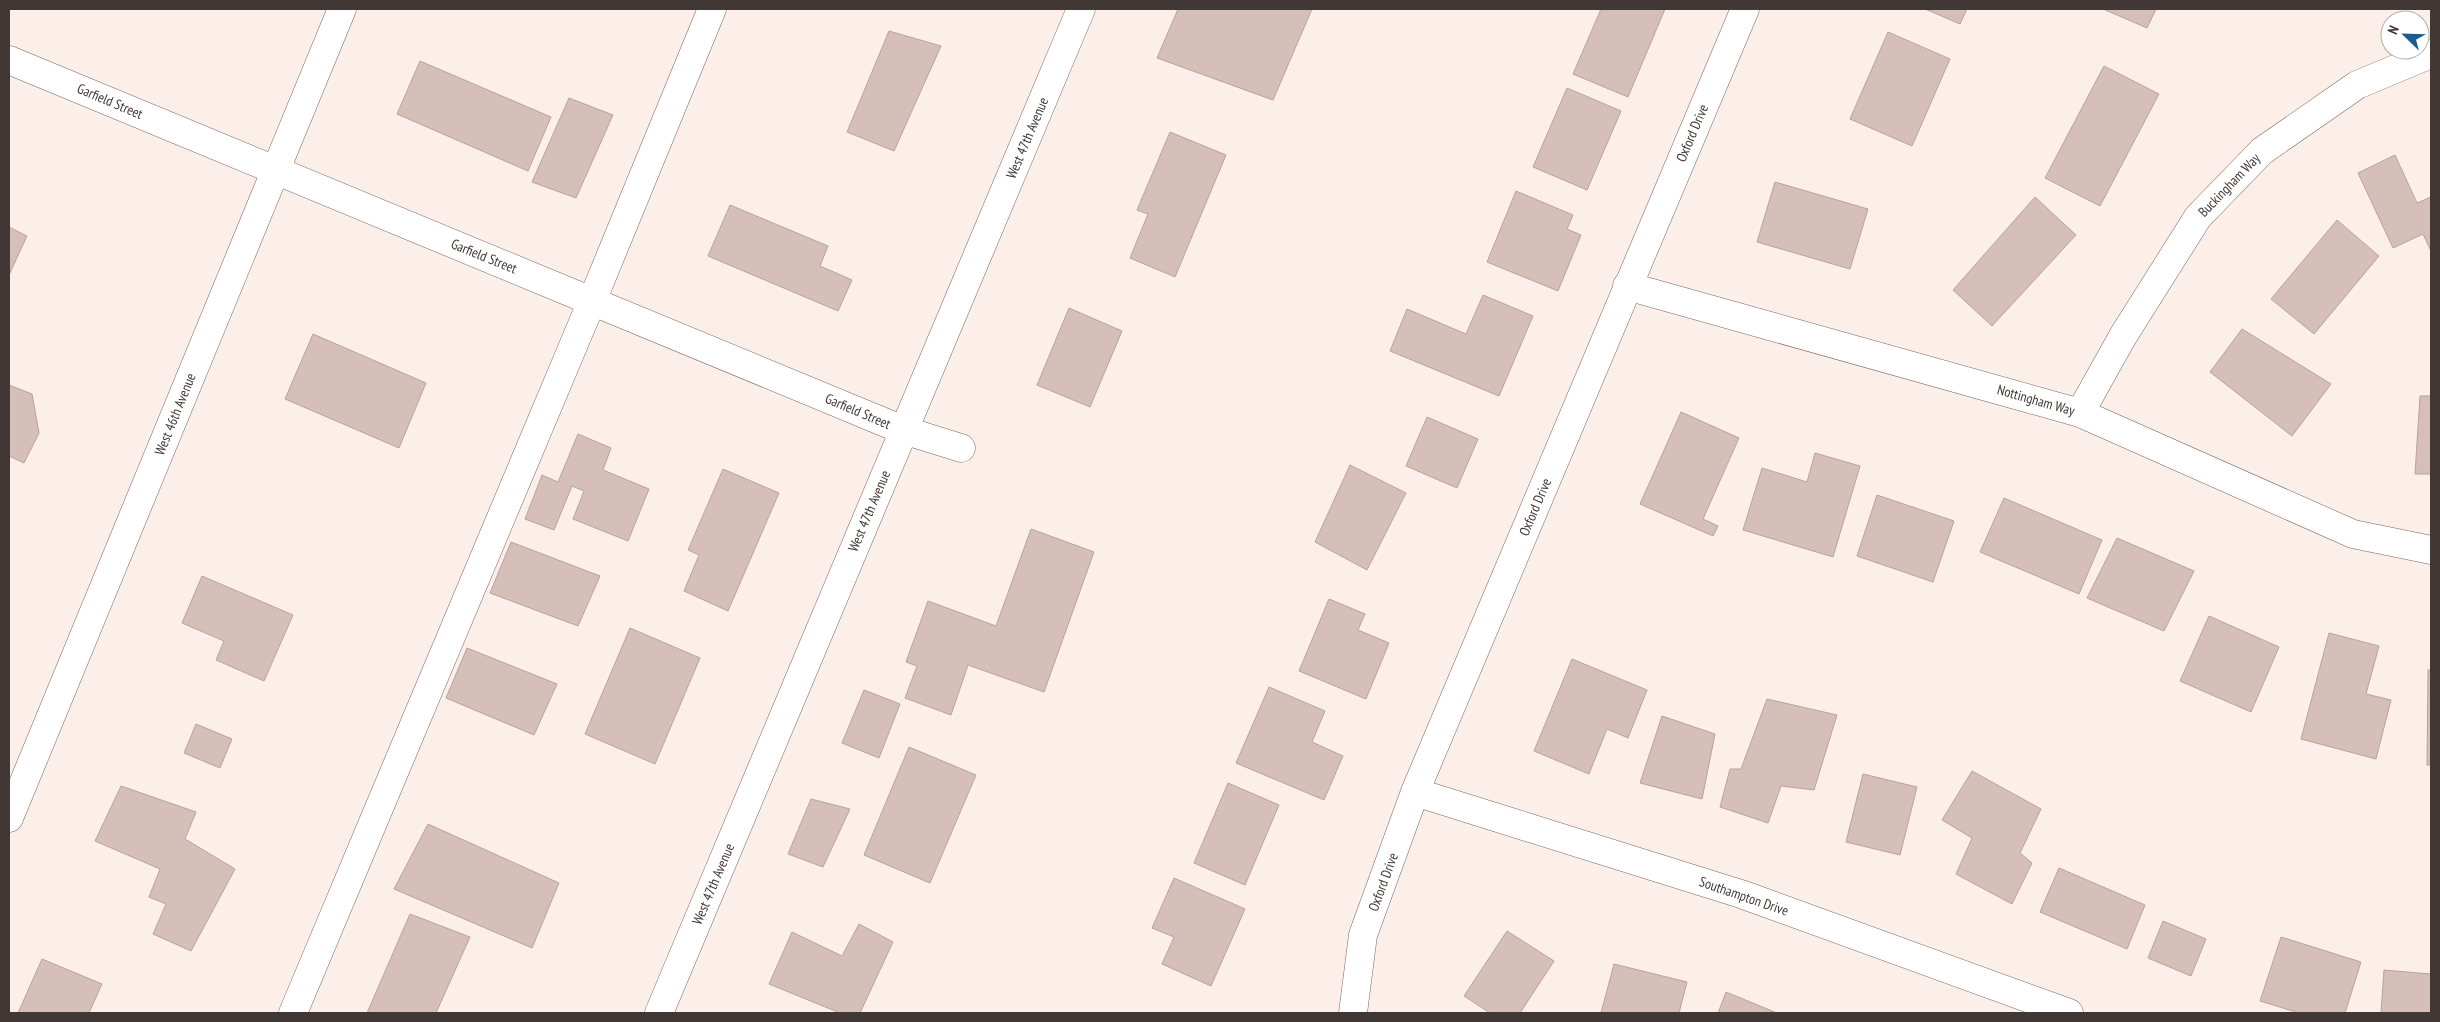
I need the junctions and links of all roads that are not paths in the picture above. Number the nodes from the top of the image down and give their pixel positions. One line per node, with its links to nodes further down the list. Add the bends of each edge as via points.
1 (342, 9): 7 (street, West 46th Avenue)
2 (712, 9): 9 (street)
3 (1081, 9): 11 (street, West 47th Avenue)
4 (1745, 9): 8 (street, Oxford Drive)
5 (2431, 54): 10 (street, Buckingham Way, via 2357,85 2262,151 2198,217 2123,336)
6 (9, 60): 7 (street, Garfield Street)
7 (276, 170): 9 (street, Garfield Street); 15 (street, West 46th Avenue)
8 (1627, 286): 10 (street, Nottingham Way); 14 (street, Oxford Drive)
9 (592, 301): 11 (street, Garfield Street); 16 (street)
10 (2080, 413): 13 (street, Nottingham Way, via 2353,534)
11 (902, 430): 12 (street, Garfield Street); 17 (street, West 47th Avenue)
12 (961, 448)
13 (2431, 550)
14 (1415, 792): 18 (street, Oxford Drive, via 1363,935); 19 (street, Southampton Drive, via 1741,894)
15 (9, 818)
16 (293, 1013)
17 (659, 1013)
18 (1354, 1013)
19 (2069, 1013)

